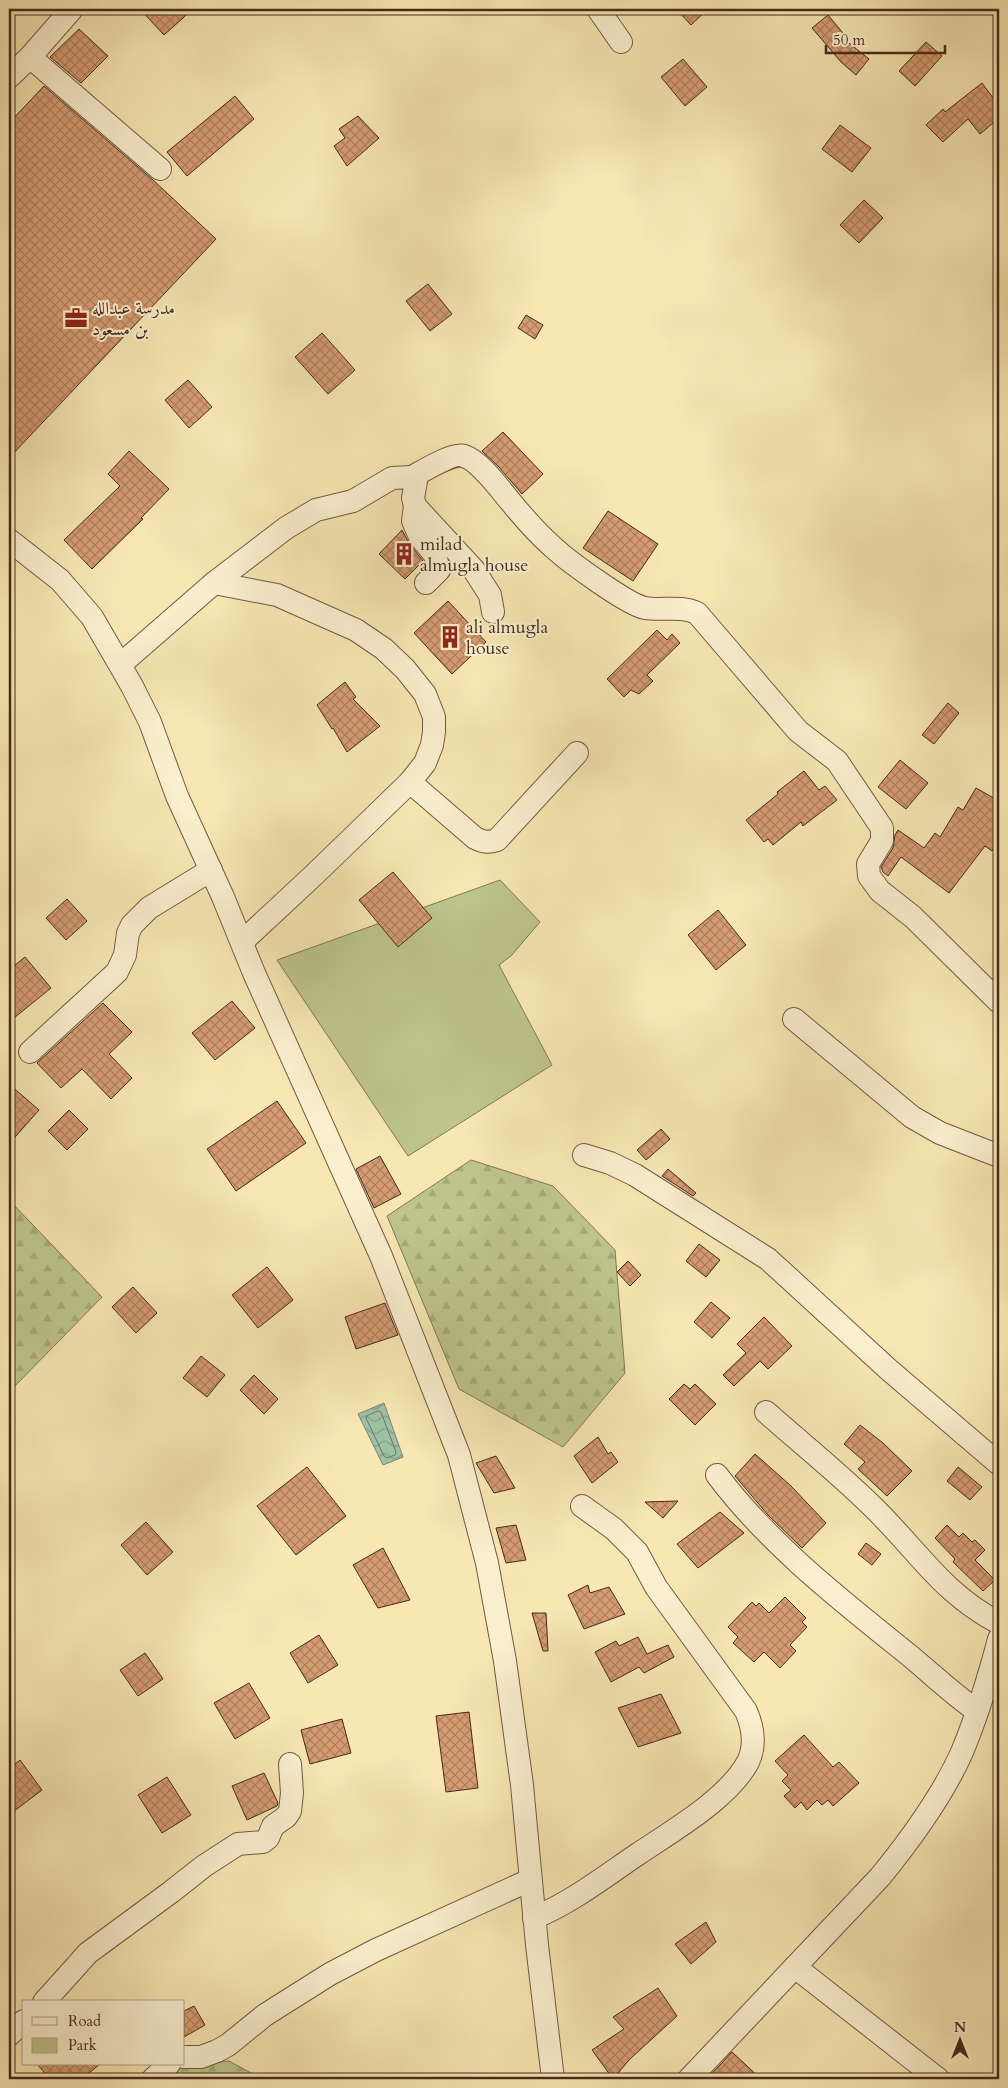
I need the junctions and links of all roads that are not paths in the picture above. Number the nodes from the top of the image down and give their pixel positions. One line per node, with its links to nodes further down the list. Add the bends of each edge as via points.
1 (72, 9): 4 (street)
2 (598, 9): 3 (street)
3 (621, 42)
4 (30, 57): 5 (street); 6 (street)
5 (9, 77)
6 (160, 169)
7 (412, 477): 8 (street, via 416,481); 10 (street, via 392,478 354,501 316,510 286,528); 18 (street, via 449,459 461,455 468,457 490,476 554,548 586,573 638,606 682,608 697,613 798,731 837,761 882,828 882,841 868,864 869,876 880,891 913,917)
8 (415, 506): 11 (street, via 413,521 420,537 435,556 439,570); 12 (street, via 474,570 490,595)
9 (9, 540): 13 (street, via 60,580 92,617)
10 (214, 583): 13 (street); 15 (street, via 277,595 356,630 384,649 405,669 425,694 434,717 432,745 425,763)
11 (426, 583)
12 (493, 612)
13 (121, 664): 16 (street, via 150,722 177,796)
14 (577, 753): 15 (street, via 492,842 474,838)
15 (410, 782): 17 (street)
16 (211, 870): 17 (street); 20 (street, via 140,915 128,933 125,955 116,972)
17 (242, 942): 31 (street, via 381,1256 459,1455 488,1563 498,1615 522,1785)
18 (999, 1002)
19 (794, 1018): 22 (street, via 912,1117 940,1133)
20 (30, 1052)
21 (584, 1155): 24 (street, via 610,1162 635,1175 768,1259)
22 (999, 1156)
23 (766, 1412): 27 (street, via 875,1509 950,1592)
24 (999, 1464)
25 (717, 1474): 29 (street, via 762,1528 822,1586)
26 (582, 1506): 32 (street, via 614,1528 636,1552 656,1587 740,1700 752,1724 753,1741 748,1761 734,1782 688,1820 567,1903)
27 (999, 1623)
28 (999, 1639): 29 (street)
29 (977, 1711): 33 (street, via 950,1774 901,1851)
30 (290, 1764): 34 (street, via 290,1811 273,1826 268,1838 263,1842 238,1844 204,1866 88,1952)
31 (530, 1880): 32 (street); 37 (street, via 330,1974 265,2015 217,2051 201,2057)
32 (534, 1918): 40 (street)
33 (794, 1967): 41 (street); 42 (street)
34 (46, 2000)
35 (22, 2023): 36 (street)
36 (9, 2035)
37 (185, 2057)
38 (167, 2066): 39 (street)
39 (152, 2079)
40 (553, 2079)
41 (689, 2079)
42 (938, 2079)

